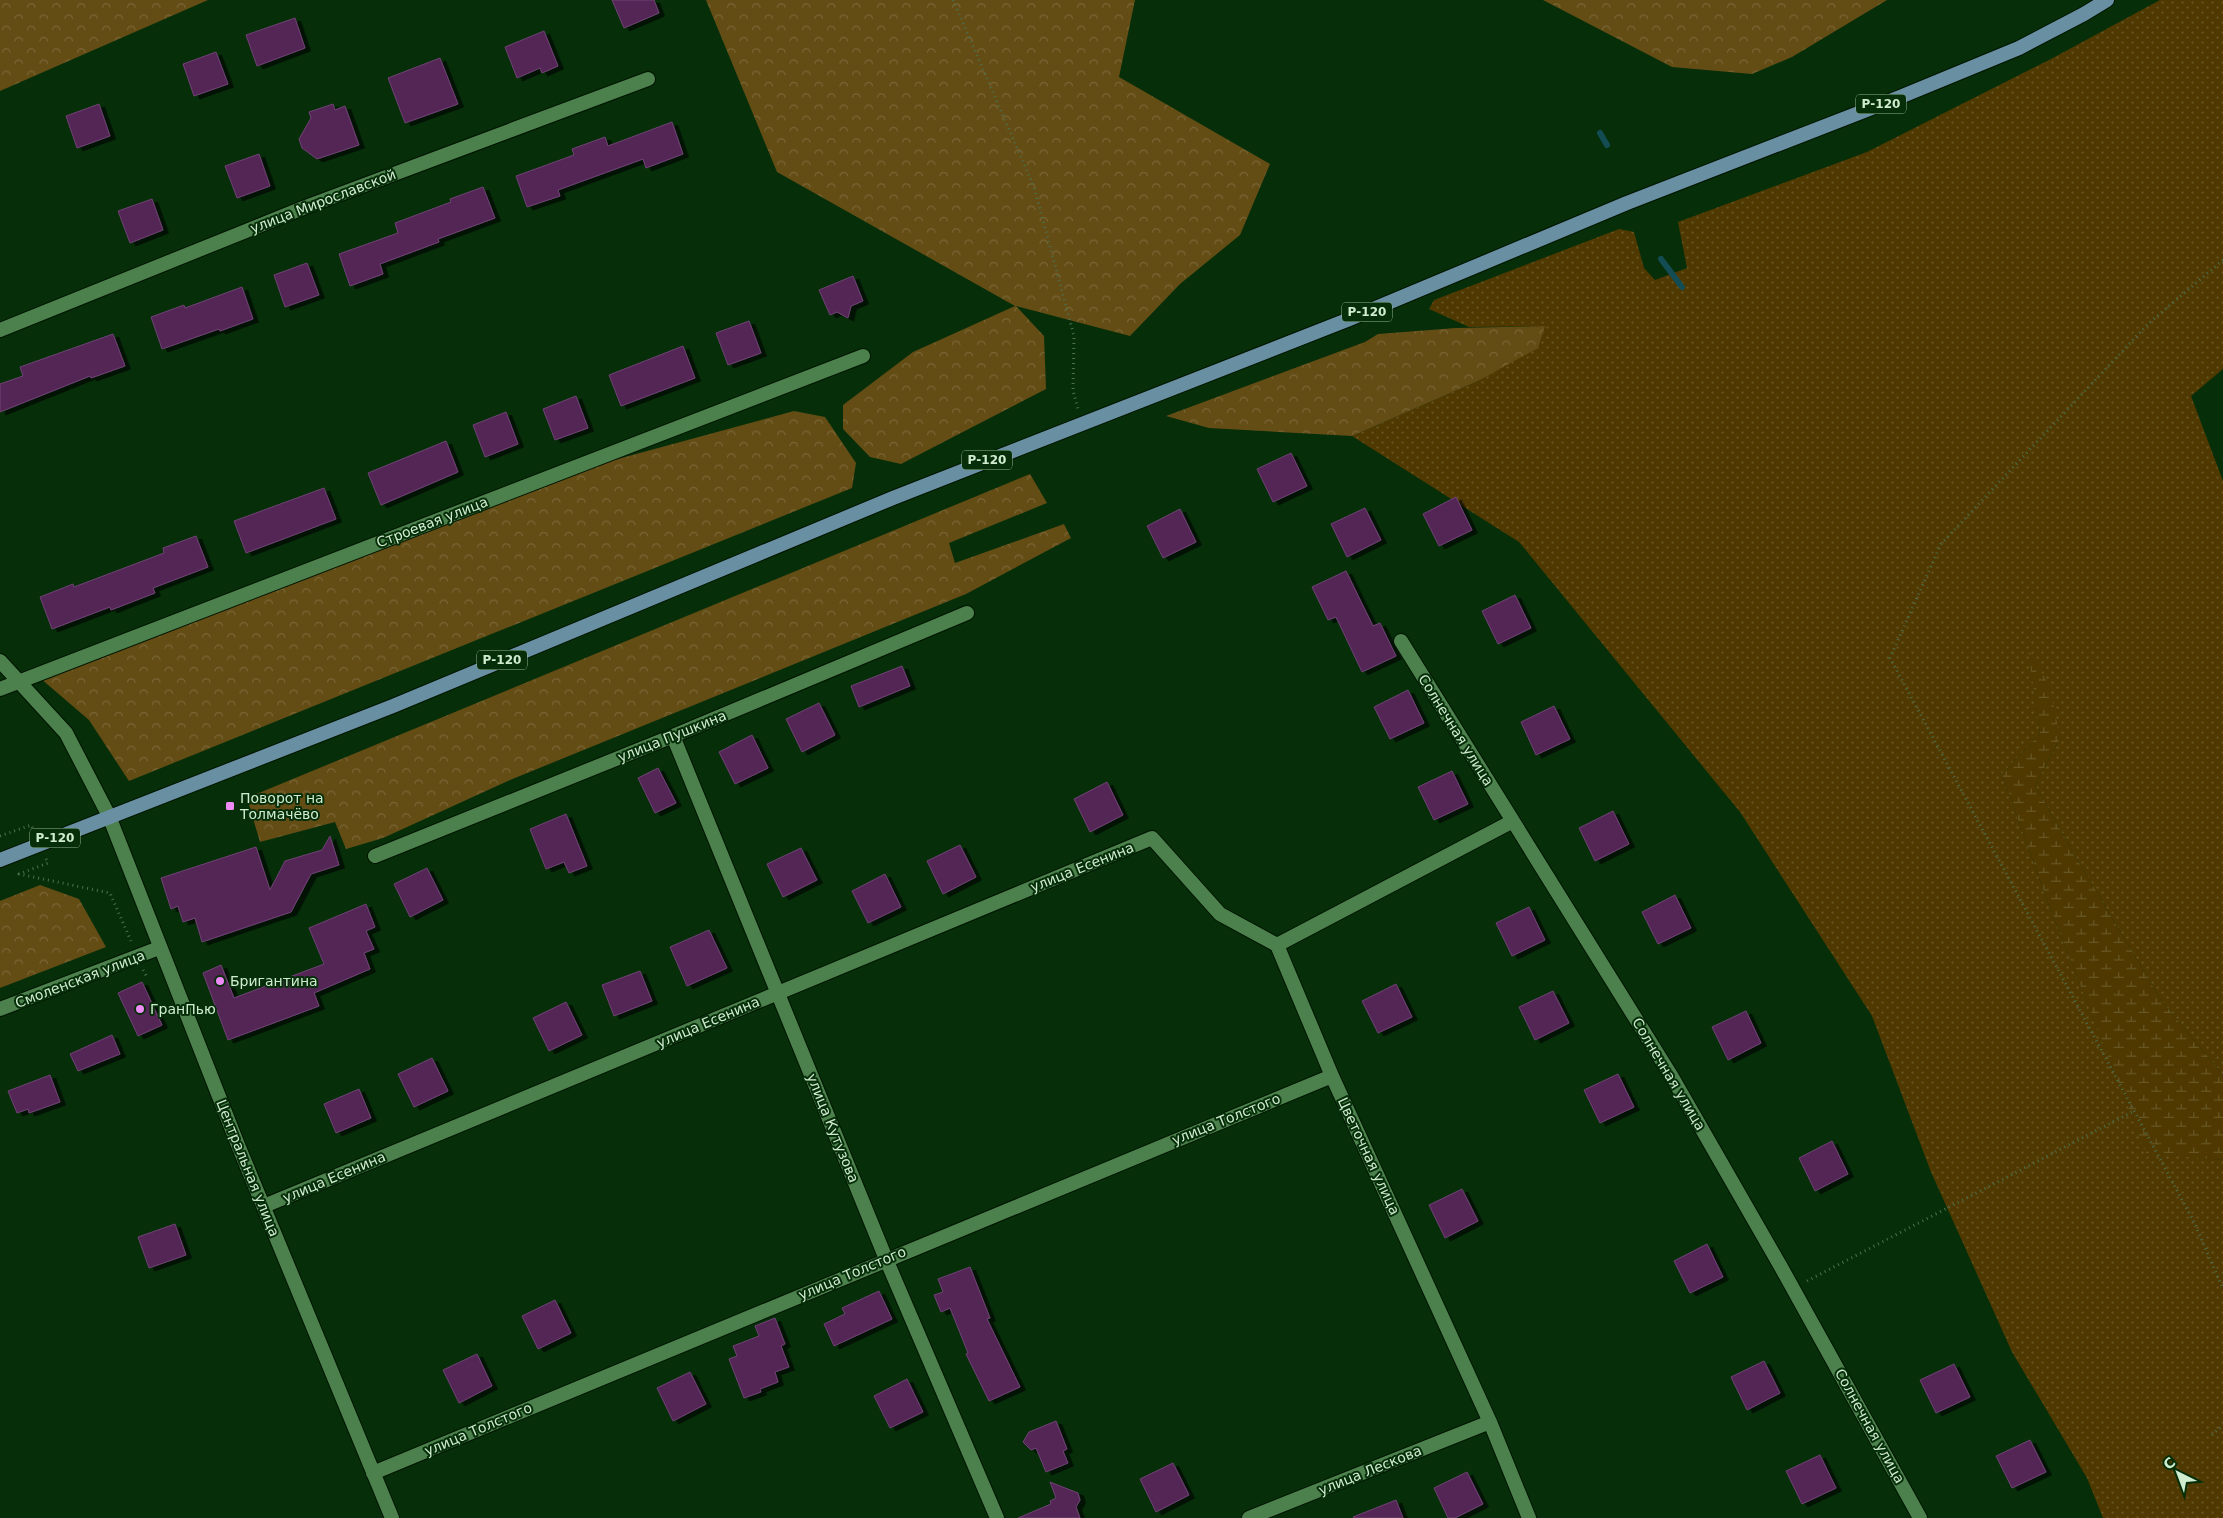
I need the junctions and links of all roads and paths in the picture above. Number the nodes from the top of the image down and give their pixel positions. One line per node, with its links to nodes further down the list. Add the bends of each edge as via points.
1 (953, 0): 7 (path, via 1034,187 1074,336 1073,391)
2 (2107, 0): 7 (main road, Р-120, via 2019,48 1627,203 1347,320)
3 (648, 79): 5 (street, улица Мирославской, via 303,208)
4 (2223, 260): 27 (path, via 2148,324 1941,544 1890,658)
5 (0, 330)
6 (863, 356): 11 (street, Строевая улица)
7 (1082, 422): 14 (main road, Р-120, via 392,706)
8 (967, 613): 13 (street, улица Пушкина)
9 (1401, 641): 15 (street, Солнечная улица)
10 (0, 661): 11 (street, Центральная улица)
11 (19, 682): 12 (street, Строевая улица); 14 (street, Центральная улица, via 66,733)
12 (0, 689)
13 (673, 736): 18 (street, улица Пушкина); 24 (street, улица Кутузова)
14 (109, 816): 17 (main road, Р-120); 21 (street, Центральная улица)
15 (1512, 821): 20 (street); 30 (street, Солнечная улица, via 1672,1077)
16 (0, 836): 17 (path, via 31,825)
17 (39, 844): 19 (main road, Р-120); 22 (path, via 48,863 19,874 110,893)
18 (375, 856)
19 (0, 860)
20 (1276, 945): 24 (street, улица Есенина, via 1220,914 1152,838); 26 (street, Цветочная улица)
21 (159, 948): 22 (street, Смоленская улица); 28 (street, Центральная улица)
22 (138, 956): 23 (path); 25 (street, Смоленская улица)
23 (147, 977)
24 (778, 992): 28 (street, улица Есенина); 29 (street, улица Кутузова)
25 (0, 1009)
26 (1332, 1076): 29 (street, улица Толстого); 32 (street, Цветочная улица)
27 (2134, 1111): 30 (path); 31 (path, via 2194,1222)
28 (264, 1206): 35 (street, Центральная улица)
29 (886, 1259): 35 (street, улица Толстого); 37 (street, улица Кутузова)
30 (1793, 1288): 40 (street, Солнечная улица)
31 (2223, 1289)
32 (1490, 1422): 38 (street, улица Лескова); 39 (street, Цветочная улица)
33 (2223, 1425): 34 (path)
34 (2212, 1435)
35 (373, 1473): 36 (street, Центральная улица)
36 (392, 1518)
37 (997, 1518)
38 (1249, 1518)
39 (1529, 1518)
40 (1920, 1518)

